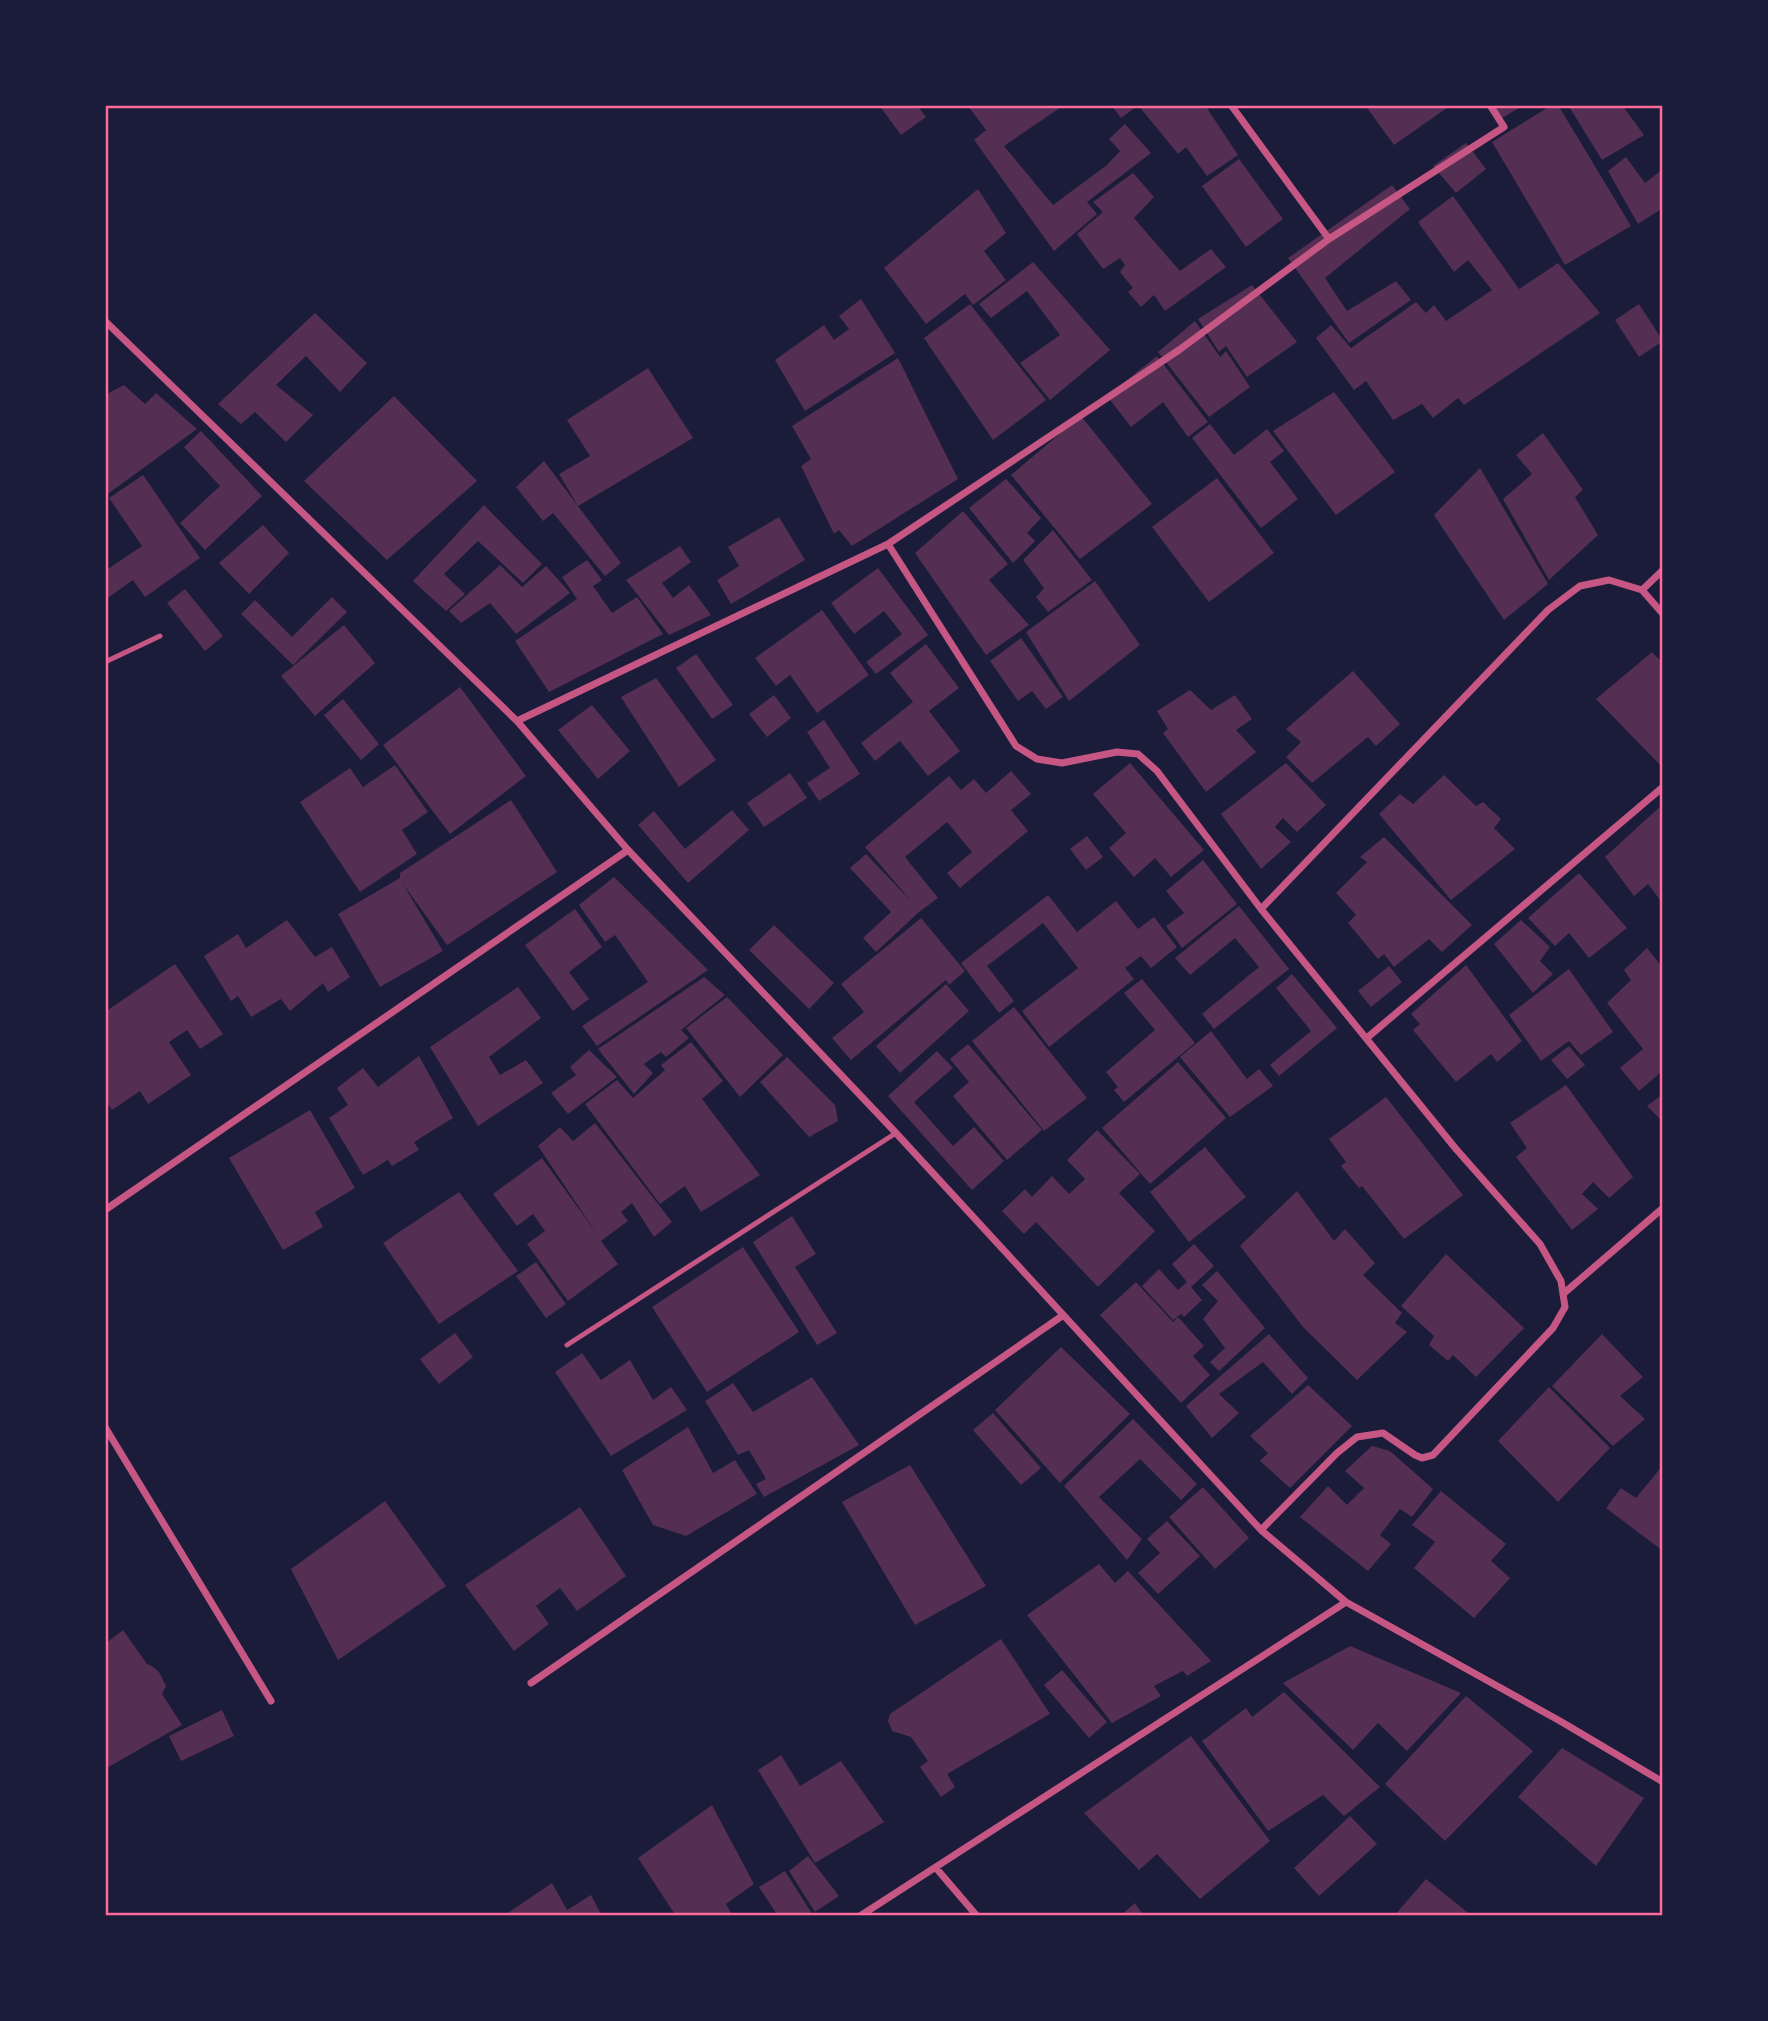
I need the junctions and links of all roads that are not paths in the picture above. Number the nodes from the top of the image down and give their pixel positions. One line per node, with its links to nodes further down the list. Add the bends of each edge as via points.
1 (1231, 105): 3 (street)
2 (1490, 105): 3 (street, via 1504,127)
3 (1329, 239): 5 (street, via 1179,350)
4 (105, 321): 11 (street)
5 (888, 544): 11 (street); 14 (street, via 1016,746 1037,759 1062,763 1118,752 1138,754 1157,771)
6 (1663, 570): 7 (street)
7 (1642, 590): 8 (street); 14 (street, via 1609,580 1580,586 1548,610)
8 (1663, 614)
9 (160, 636): 10 (lane)
10 (105, 662)
11 (517, 721): 13 (street)
12 (1663, 787): 15 (street)
13 (628, 850): 16 (street); 18 (street)
14 (1261, 909): 15 (street)
15 (1367, 1037): 19 (street, via 1540,1244 1561,1281)
16 (896, 1133): 20 (street); 21 (lane)
17 (1663, 1208): 19 (street)
18 (105, 1210)
19 (1563, 1294): 23 (street, via 1565,1307 1553,1328 1433,1455 1415,1455 1383,1433 1357,1437)
20 (1062, 1316): 23 (street); 25 (street)
21 (567, 1346)
22 (105, 1427): 26 (street)
23 (1261, 1530): 24 (street)
24 (1346, 1602): 27 (street); 28 (street)
25 (531, 1683)
26 (271, 1701)
27 (1663, 1782)
28 (936, 1868): 29 (street); 30 (street)
29 (860, 1916)
30 (977, 1916)

